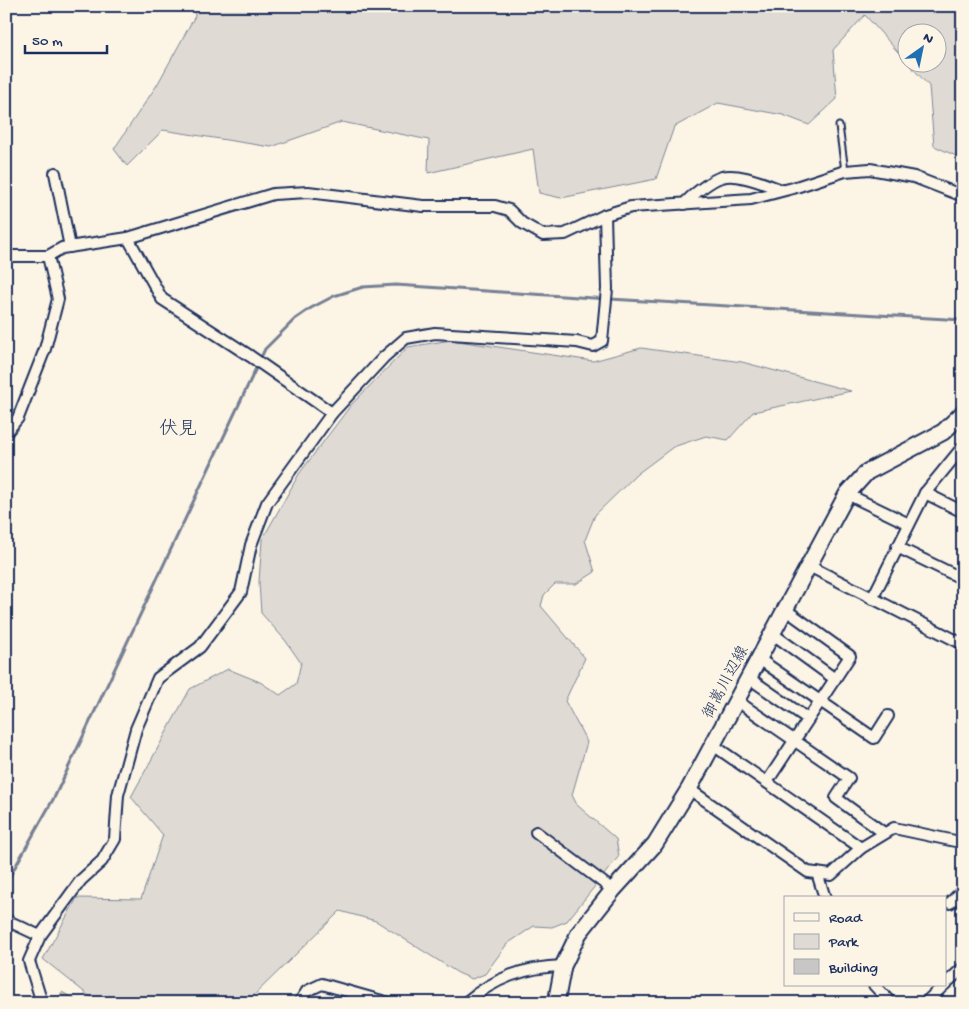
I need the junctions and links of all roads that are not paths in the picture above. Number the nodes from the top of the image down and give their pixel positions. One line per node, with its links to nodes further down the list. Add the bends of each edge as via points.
1 (6, 101): 2 (street)
2 (6, 121)
3 (839, 126): 4 (lane)
4 (845, 172): 6 (street); 7 (street, via 870,169 914,177)
5 (55, 173): 11 (street)
6 (783, 191): 8 (street, via 751,199); 8 (street, via 745,178 722,176)
7 (963, 196)
8 (684, 204): 9 (street, via 631,207)
9 (605, 215): 10 (street, via 565,234 543,235 522,223 509,210 495,206 423,206 308,192 273,194); 14 (street, via 607,289 602,342 593,346 577,342 435,333 406,338)
10 (128, 238): 11 (street); 14 (street, via 162,299)
11 (70, 247): 13 (street)
12 (6, 256): 13 (street)
13 (48, 256): 16 (street, via 58,299 46,349 18,418)
14 (332, 413): 50 (street, via 267,503 251,544 241,592 200,647 158,678 136,729 118,795 114,839 102,861 81,880)
15 (963, 413): 19 (main road, 御嵩川辺線, via 943,432 867,472)
16 (6, 433)
17 (963, 450): 18 (street)
18 (925, 493): 20 (street); 21 (street)
19 (847, 494): 21 (street); 23 (main road, 御嵩川辺線)
20 (963, 512)
21 (909, 524): 22 (street)
22 (897, 547): 24 (street); 25 (street)
23 (809, 566): 25 (street); 26 (main road, 御嵩川辺線)
24 (963, 579)
25 (872, 599): 28 (street)
26 (786, 610): 27 (main road, 御嵩川辺線); 31 (street, via 850,656)
27 (773, 634): 29 (main road, 御嵩川辺線); 31 (street)
28 (963, 644)
29 (759, 659): 30 (main road, 御嵩川辺線); 33 (street)
30 (749, 678): 32 (main road, 御嵩川辺線); 35 (street)
31 (835, 679): 33 (street)
32 (737, 701): 36 (street); 37 (main road, 御嵩川辺線)
33 (820, 701): 34 (street, via 874,738); 35 (street)
34 (888, 716)
35 (808, 719): 36 (street)
36 (794, 741): 38 (street); 41 (street, via 849,778 836,798)
37 (713, 745): 38 (street); 39 (main road, 御嵩川辺線)
38 (767, 782): 43 (street)
39 (689, 790): 44 (street, via 808,872); 45 (main road, 御嵩川辺線, via 655,844)
40 (536, 832): 45 (street)
41 (884, 833): 42 (street, via 894,828); 43 (street)
42 (963, 842)
43 (861, 848): 44 (street, via 831,875)
44 (817, 873): 47 (street)
45 (613, 890): 51 (main road, 御嵩川辺線, via 579,934)
46 (963, 890): 48 (street)
47 (824, 896)
48 (950, 903)
49 (6, 920): 50 (street)
50 (40, 936): 56 (street, via 29,961)
51 (563, 966): 59 (street, via 546,966 511,974); 60 (main road, 御嵩川辺線)
52 (963, 968): 53 (street)
53 (946, 984)
54 (875, 986): 61 (street)
55 (944, 986): 62 (street)
56 (42, 1003)
57 (300, 1003): 58 (street, via 307,991 322,984)
58 (389, 1003)
59 (465, 1003)
60 (556, 1003)
61 (891, 1003)
62 (925, 1003)

